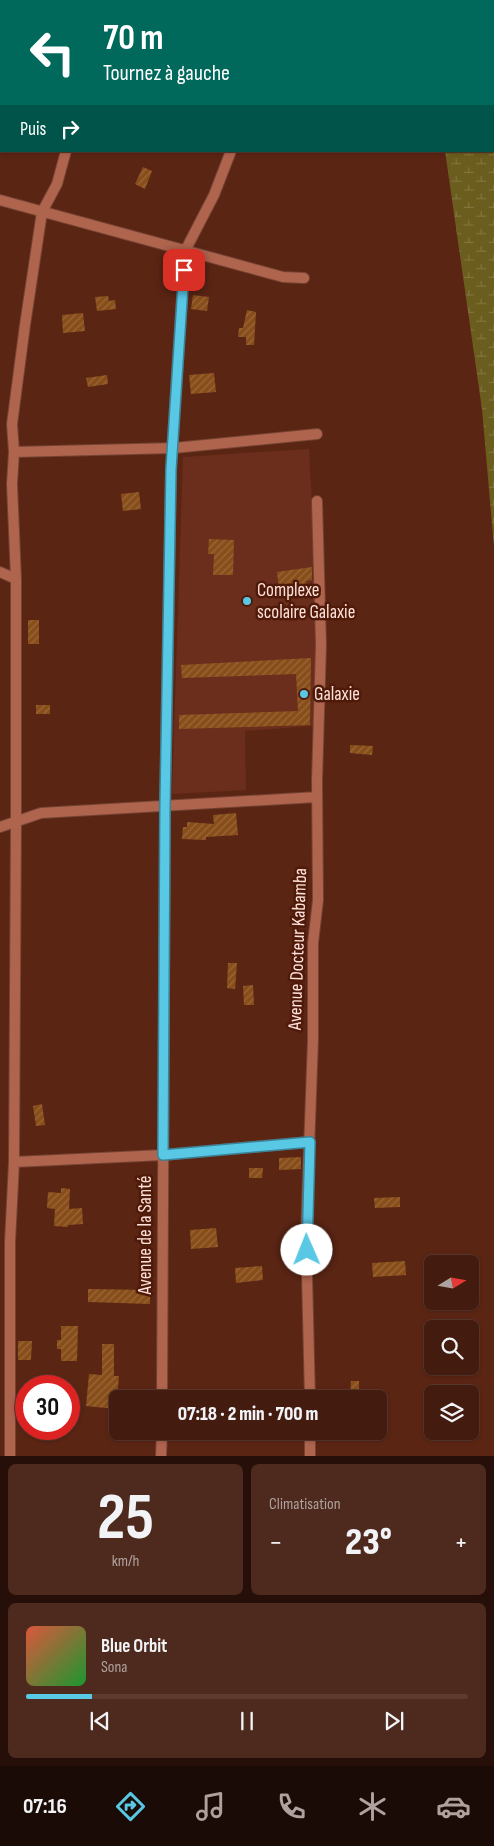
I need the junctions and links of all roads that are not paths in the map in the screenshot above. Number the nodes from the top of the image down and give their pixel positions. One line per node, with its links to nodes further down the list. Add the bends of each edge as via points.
1 (66, 152): 4 (street, via 58,184)
2 (231, 152): 5 (street, Avenue de la Santé, via 214,195)
3 (0, 200): 4 (street)
4 (42, 212): 5 (street); 9 (street, via 12,424)
5 (186, 251): 6 (street, via 283,277); 8 (street, Avenue de la Santé)
6 (304, 278)
7 (317, 434): 8 (street)
8 (174, 448): 9 (street); 14 (street, Avenue de la Santé)
9 (14, 452): 12 (street, via 12,484)
10 (317, 501): 13 (street, Avenue Docteur Kabamba, via 321,645)
11 (0, 572): 12 (street)
12 (16, 578): 15 (street)
13 (317, 798): 14 (street); 17 (street, Avenue Docteur Kabamba, via 318,900 313,942)
14 (165, 806): 15 (street, via 42,813); 18 (street, Avenue de la Santé)
15 (16, 822): 16 (street); 19 (street)
16 (0, 827)
17 (310, 1142): 18 (street); 21 (street, Avenue Docteur Kabamba, via 306,1233)
18 (163, 1155): 19 (street); 20 (street, Avenue de la Santé)
19 (14, 1162): 24 (street, via 10,1242)
20 (162, 1390)
21 (310, 1390)
22 (162, 1440): 25 (street)
23 (310, 1440): 26 (street)
24 (10, 1456)
25 (161, 1456)
26 (310, 1456)

